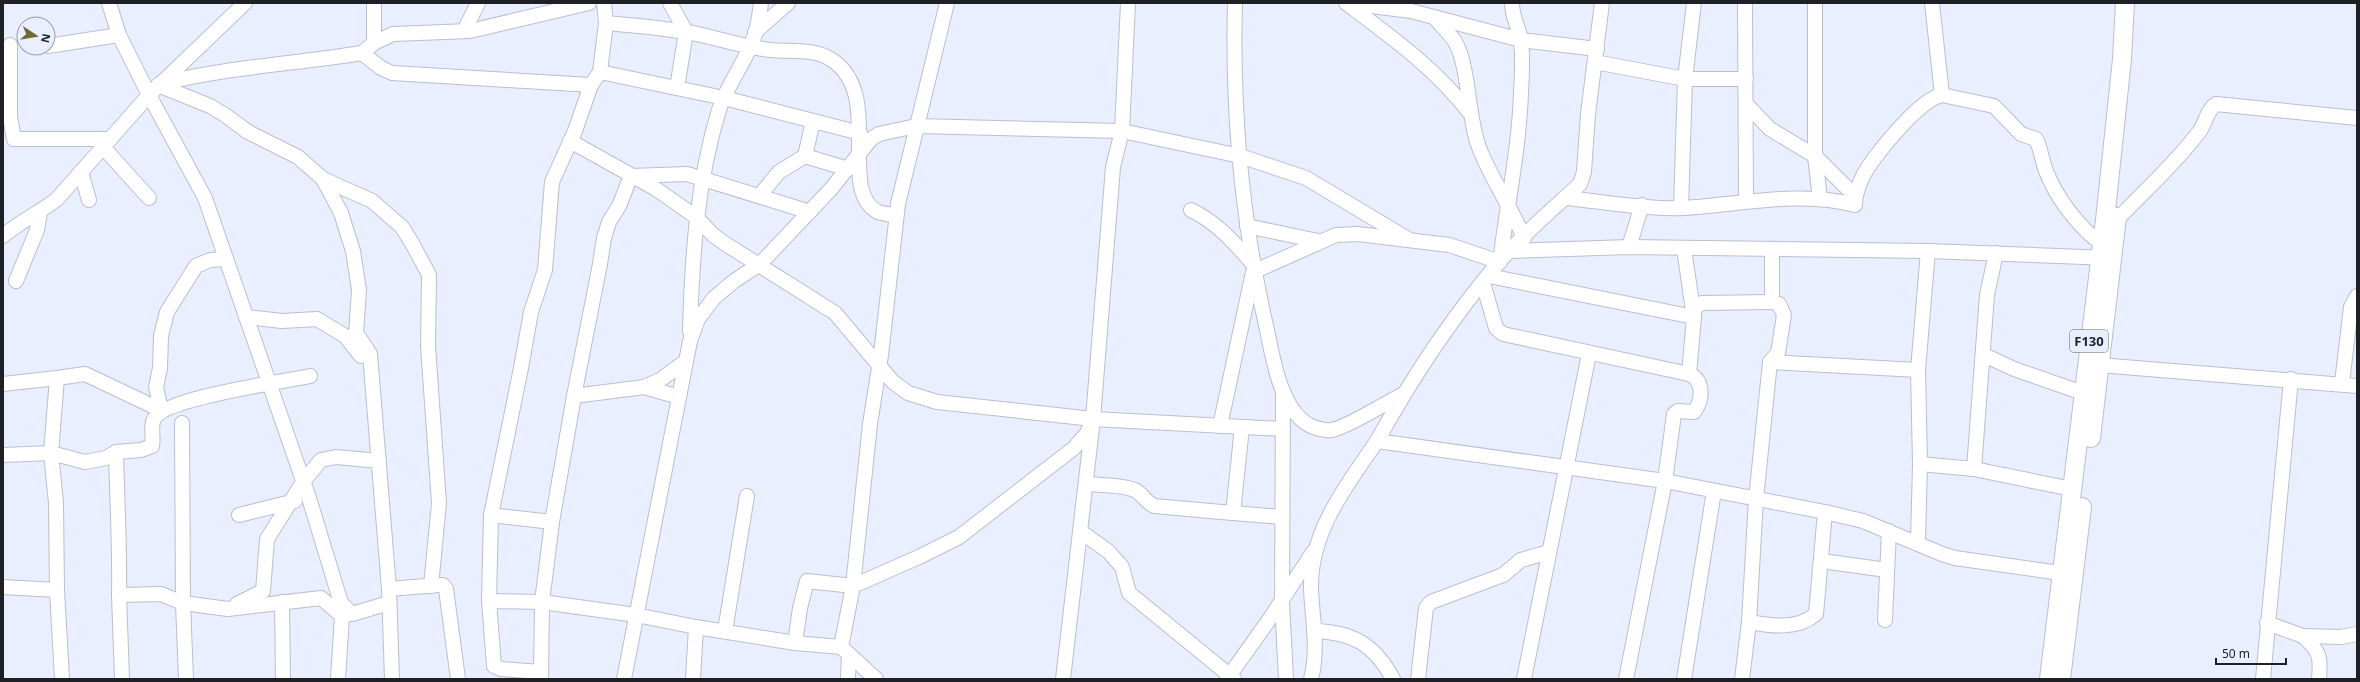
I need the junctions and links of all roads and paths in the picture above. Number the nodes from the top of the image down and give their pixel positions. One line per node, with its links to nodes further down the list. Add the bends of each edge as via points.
1 (109, 3): 28 (street)
2 (245, 3): 41 (street)
3 (374, 3): 30 (street)
4 (478, 3): 25 (street)
5 (589, 3): 25 (street)
6 (604, 3): 24 (street)
7 (670, 3): 26 (street)
8 (761, 3): 27 (street)
9 (788, 3): 27 (street)
10 (947, 3): 48 (street)
11 (1128, 3): 49 (street)
12 (1235, 3): 55 (street)
13 (1347, 3): 22 (street); 45 (street, via 1440,78)
14 (1512, 3): 29 (street, via 1512,14)
15 (1602, 3): 35 (street)
16 (1694, 3): 37 (street)
17 (1745, 3): 38 (street)
18 (1815, 3): 56 (street)
19 (1932, 3): 42 (street)
20 (2125, 3): 89 (main road, F130)
21 (2135, 3): 77 (main road, F130)
22 (1412, 7): 23 (street)
23 (1434, 17): 29 (street); 45 (street, via 1454,40 1459,52)
24 (606, 23): 26 (street); 36 (street)
25 (464, 31): 30 (street, via 393,34)
26 (686, 32): 33 (street); 40 (street)
27 (755, 32): 33 (street)
28 (119, 35): 32 (street); 41 (street)
29 (1521, 40): 35 (street); 69 (street, via 1521,92 1515,173)
30 (374, 43): 34 (street)
31 (12, 45): 52 (street, via 10,117 14,139)
32 (56, 45)
33 (751, 46): 43 (street); 50 (street, via 770,50 803,50 833,60 849,77 857,93)
34 (362, 53): 39 (street, via 392,73); 41 (street, via 187,77)
35 (1596, 56): 37 (street); 65 (street, via 1584,172 1580,184)
36 (600, 72): 39 (street); 40 (street)
37 (1685, 79): 38 (street); 71 (street)
38 (1746, 79): 44 (street)
39 (592, 85): 51 (street)
40 (677, 88): 43 (street)
41 (153, 90): 52 (street); 60 (street, via 225,115 248,132 298,157); 90 (street, via 196,180)
42 (1942, 95): 63 (street, via 1918,108 1877,155 1862,177); 89 (street, via 1994,106 2021,134 2036,139 2046,172 2059,194)
43 (724, 98): 47 (street); 61 (street)
44 (1747, 105): 56 (street, via 1775,132); 68 (street)
45 (1470, 112): 69 (street, via 1479,149)
46 (2357, 118): 77 (street, via 2216,104 2210,109 2200,131)
47 (813, 121): 50 (street); 54 (street)
48 (916, 126): 49 (street); 53 (street, via 879,134); 75 (street)
49 (1122, 131): 55 (street); 124 (street, via 1112,179)
50 (860, 133): 53 (street)
51 (570, 141): 59 (street); 149 (street, via 552,182 545,270 530,312)
52 (107, 143): 58 (street); 64 (street)
53 (859, 152): 57 (street); 75 (street, via 861,186 870,204 878,212)
54 (806, 156): 57 (street); 62 (street, via 779,172)
55 (1240, 156): 78 (street); 81 (street, via 1306,178)
56 (1815, 156): 63 (street); 66 (street)
57 (848, 169): 74 (street)
58 (81, 172): 67 (street); 73 (street, via 57,199)
59 (631, 176): 61 (street, via 687,174); 76 (street, via 656,189); 121 (street, via 604,238)
60 (323, 179): 107 (street, via 341,213 353,251 359,290 356,333 370,354); 160 (street, via 372,201 388,213 402,227 429,275 429,369 439,503)
61 (702, 179): 62 (street); 76 (street)
62 (760, 195): 74 (street)
63 (1855, 196): 66 (street, via 1855,205)
64 (149, 198)
65 (1565, 198): 70 (street); 80 (street)
66 (1820, 199): 68 (street)
67 (89, 200)
68 (1746, 201): 71 (street)
69 (1508, 202): 80 (street); 91 (street)
70 (1642, 205): 71 (street); 83 (street)
71 (1681, 208)
72 (1191, 210): 93 (street, via 1231,238)
73 (40, 212): 79 (street, via 14,226); 95 (street, via 37,230)
74 (810, 212): 92 (street)
75 (896, 216): 105 (street)
76 (696, 217): 92 (street, via 713,235); 100 (street, via 691,271)
77 (2117, 220): 89 (main road, F130)
78 (1246, 226): 82 (street); 93 (street)
79 (3, 236)
80 (1524, 238): 85 (street)
81 (1408, 239): 82 (street, via 1336,234); 91 (street, via 1449,246)
82 (1318, 241): 93 (street)
83 (1629, 247): 84 (street); 85 (street)
84 (1684, 249): 86 (street); 99 (street)
85 (1511, 250): 91 (street)
86 (1772, 250): 87 (street); 97 (street)
87 (1928, 251): 88 (street); 108 (street)
88 (1996, 253): 89 (street); 102 (street, via 1989,280)
89 (2104, 253): 106 (main road, F130); 118 (main road, F130)
90 (226, 259): 98 (street); 123 (street, via 210,260 196,266 167,312 161,336 160,368 156,387)
91 (1500, 262): 94 (street)
92 (760, 264): 100 (street, via 714,298 698,319); 105 (street, via 835,313)
93 (1253, 267): 119 (street); 126 (street)
94 (1486, 280): 99 (street); 101 (street, via 1496,328 1503,334); 120 (street)
95 (16, 281)
96 (2357, 296): 113 (street, via 2351,307)
97 (1772, 302): 99 (street, via 1702,303 1694,308); 104 (street, via 1780,304 1784,315 1778,353)
98 (246, 317): 107 (street, via 282,321 317,319 345,336); 115 (street)
99 (1694, 317): 109 (street)
100 (690, 341): 103 (street)
101 (1589, 354): 109 (street); 135 (street)
102 (1984, 355): 118 (street, via 2014,369); 136 (street)
103 (686, 361): 117 (street, via 660,380); 122 (street)
104 (1770, 362): 108 (street); 144 (street)
105 (879, 365): 124 (street, via 893,382 908,393 937,402); 161 (street, via 870,424)
106 (2099, 365): 112 (street); 208 (main road, F130)
107 (371, 370): 133 (street)
108 (1918, 370): 134 (street)
109 (1689, 374): 137 (street, via 1696,376 1701,384 1698,406 1694,412 1678,411 1674,414)
110 (310, 376): 115 (street)
111 (57, 378): 114 (street); 123 (street, via 85,374); 131 (street)
112 (2291, 379): 113 (street); 177 (street)
113 (2342, 383): 116 (street)
114 (3, 384)
115 (270, 385): 123 (street, via 196,398); 138 (street)
116 (2357, 386)
117 (644, 387): 121 (street); 122 (street)
118 (2083, 392): 140 (main road, F130)
119 (1283, 394): 120 (street, via 1300,418 1311,426 1331,430); 128 (street)
120 (1402, 395): 129 (street)
121 (574, 396): 151 (street)
122 (679, 397): 174 (street)
123 (160, 410): 130 (street, via 152,424 152,446 141,450)
124 (1093, 419): 126 (street); 139 (street); 161 (street, via 1087,433 1074,448 959,537)
125 (182, 423): 170 (street)
126 (1220, 426): 127 (street)
127 (1242, 427): 128 (street); 147 (street)
128 (1283, 429): 150 (street)
129 (1377, 441): 135 (street); 155 (street, via 1335,502)
130 (116, 452): 131 (street, via 106,458 85,462); 165 (street)
131 (51, 453): 132 (street); 164 (street, via 56,503)
132 (3, 455)
133 (379, 461): 138 (street, via 336,457 321,460); 163 (street)
134 (1920, 464): 136 (street); 154 (street)
135 (1567, 466): 137 (street); 156 (street)
136 (1974, 469): 140 (street)
137 (1666, 481): 141 (street); 204 (street)
138 (303, 482): 143 (street); 145 (street)
139 (1086, 484): 147 (street, via 1131,489 1139,492 1144,501 1154,506); 152 (street)
140 (2072, 489): 159 (main road, F130)
141 (1714, 491): 144 (street); 205 (street)
142 (747, 496): 179 (street)
143 (309, 498): 145 (street); 173 (street)
144 (1756, 499): 146 (street); 176 (street)
145 (290, 502): 148 (street); 172 (street, via 267,539 263,591)
146 (1825, 512): 153 (street, via 1863,521); 157 (street)
147 (1233, 513): 150 (street)
148 (239, 514)
149 (491, 516): 151 (street); 166 (street)
150 (1282, 517): 169 (street)
151 (552, 522): 168 (street)
152 (1080, 530): 186 (street, via 1109,552 1122,567 1129,593); 198 (street)
153 (1889, 531): 154 (street); 158 (street)
154 (1918, 542): 159 (street, via 1955,558)
155 (1316, 549): 169 (street); 180 (street, via 1311,586)
156 (1549, 552): 202 (street, via 1522,560 1503,575 1430,602 1426,608); 203 (street)
157 (1822, 561): 158 (street); 176 (street, via 1816,614 1809,620 1794,625 1775,626)
158 (1887, 570): 175 (street)
159 (2060, 574): 207 (main road, F130)
160 (432, 586): 163 (street); 193 (street, via 443,586 446,589)
161 (853, 586): 183 (street, via 807,581); 184 (street)
162 (3, 587): 164 (street)
163 (389, 589): 171 (street)
164 (56, 590): 187 (street)
165 (119, 595): 170 (street, via 161,594); 188 (street)
166 (489, 601): 168 (street); 185 (street, via 494,666)
167 (282, 602): 172 (street); 173 (street, via 321,598); 190 (street)
168 (542, 602): 174 (street); 185 (street)
169 (1282, 602): 186 (street); 199 (street)
170 (183, 603): 172 (street); 189 (street)
171 (390, 603): 173 (street); 192 (street)
172 (228, 609)
173 (347, 615): 191 (street)
174 (636, 615): 178 (street); 194 (street)
175 (1885, 620)
176 (1749, 622): 206 (street)
177 (2267, 623): 182 (street); 209 (street)
178 (696, 627): 179 (street); 195 (street)
179 (725, 631): 183 (street)
180 (1314, 631): 200 (street, via 1315,656); 201 (street, via 1333,631 1363,643 1376,652)
181 (2357, 634): 182 (street, via 2342,637)
182 (2303, 636): 210 (street, via 2318,651)
183 (795, 643): 184 (street)
184 (845, 651): 196 (street); 197 (street)
185 (541, 676)
186 (1230, 677)
187 (62, 679)
188 (122, 679)
189 (186, 679)
190 (283, 679)
191 (338, 679)
192 (392, 679)
193 (458, 679)
194 (624, 679)
195 (693, 679)
196 (848, 679)
197 (876, 679)
198 (1063, 679)
199 (1286, 679)
200 (1311, 679)
201 (1393, 679)
202 (1418, 679)
203 (1524, 679)
204 (1626, 679)
205 (1684, 679)
206 (1742, 679)
207 (2049, 679)
208 (2061, 679)
209 (2263, 679)
210 (2319, 679)

